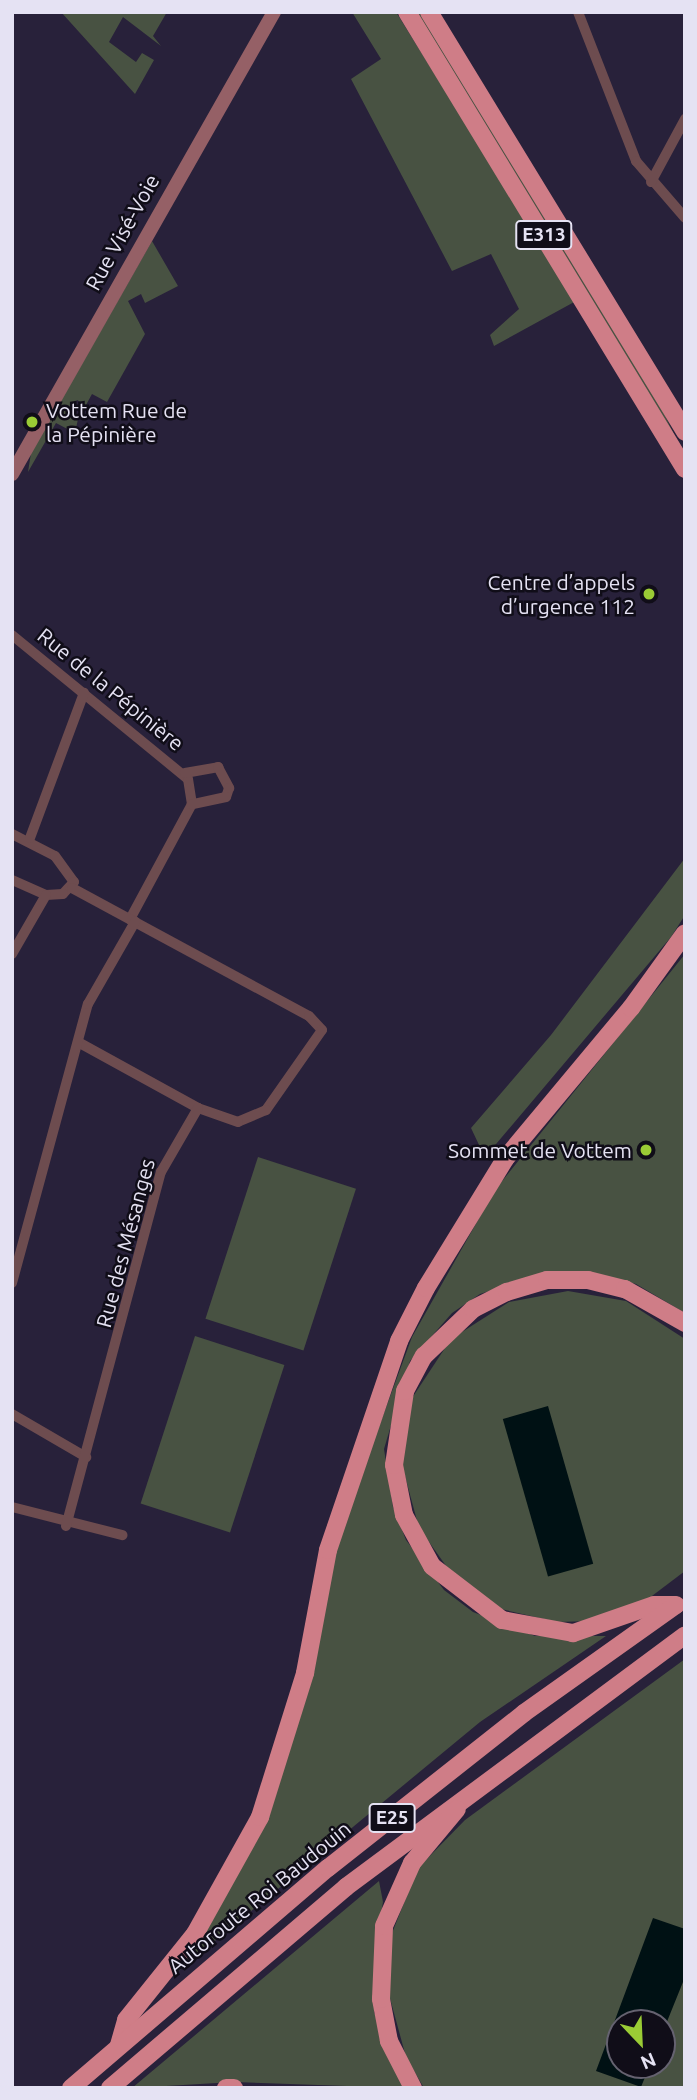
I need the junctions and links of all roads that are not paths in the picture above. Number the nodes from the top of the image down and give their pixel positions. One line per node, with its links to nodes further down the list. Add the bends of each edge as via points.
1 (274, 12): 10 (street, Rue Visé-Voie)
2 (407, 12): 9 (highway, E313)
3 (429, 12): 8 (highway, E313)
4 (578, 12): 6 (street, via 636,160)
5 (685, 119): 6 (street)
6 (651, 182): 7 (street)
7 (685, 218)
8 (685, 432)
9 (685, 469)
10 (12, 474)
11 (12, 635): 12 (street, Rue de la Pépinière)
12 (84, 693): 13 (street, Rue de la Pépinière); 16 (street)
13 (185, 772): 14 (street, Rue de la Pépinière); 14 (street, Rue de la Pépinière, via 218,767 229,788 226,797)
14 (192, 804): 20 (street)
15 (12, 834): 16 (street)
16 (30, 838): 18 (street, via 68,869)
17 (12, 880): 19 (street)
18 (72, 888): 19 (street); 20 (street)
19 (46, 895): 22 (street)
20 (133, 920): 23 (street, via 91,998); 24 (street, via 321,1023 317,1039 260,1115 230,1121)
21 (685, 933): 35 (highway, via 631,1009 505,1159 399,1341 336,1527 305,1673 260,1817 195,1934 126,2020)
22 (12, 954)
23 (78, 1042): 24 (street); 25 (street)
24 (198, 1108): 28 (street, Rue des Mésanges, via 161,1172)
25 (12, 1283)
26 (685, 1323): 32 (highway, via 625,1289 588,1280 547,1280 507,1292 473,1309 424,1356 405,1391 394,1465 404,1515 432,1566 502,1620 534,1631 573,1633 654,1605)
27 (12, 1414): 28 (street)
28 (86, 1457): 30 (street, Rue des Mésanges)
29 (12, 1507): 30 (street)
30 (66, 1526): 31 (street)
31 (122, 1535)
32 (680, 1602): 35 (highway, Autoroute Roi Baudouin / E25, via 524,1713 240,1939)
33 (685, 1635): 34 (highway, E25)
34 (470, 1791): 37 (highway, E25, via 299,1926); 40 (highway, via 412,1863 384,1926 381,1999 389,2041)
35 (119, 2045): 36 (highway, Autoroute Roi Baudouin / E25)
36 (71, 2088)
37 (110, 2088)
38 (226, 2088): 39 (highway)
39 (234, 2088)
40 (413, 2088)

